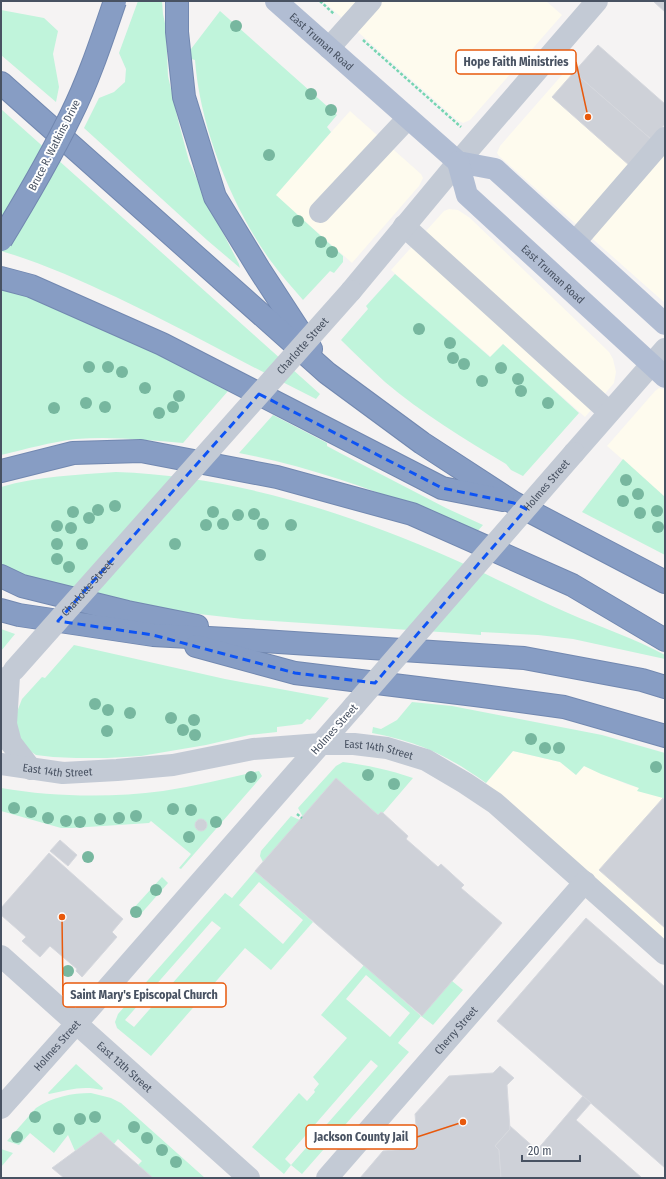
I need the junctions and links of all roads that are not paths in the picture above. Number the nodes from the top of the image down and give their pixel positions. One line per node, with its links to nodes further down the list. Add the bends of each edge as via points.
1 (115, 1): 13 (highway, Bruce R. Watkins Drive, bridge, via 72,114)
2 (177, 1): 18 (highway, via 177,32 184,97 216,197 259,269)
3 (276, 1): 6 (main road, East Truman Road)
4 (371, 1): 6 (street)
5 (597, 1): 10 (street, Charlotte Street)
6 (329, 48): 8 (main road, East Truman Road)
7 (1, 83): 18 (highway)
8 (408, 118): 10 (main road, East Truman Road); 11 (street)
9 (665, 138): 14 (street)
10 (458, 162): 12 (street, Charlotte Street); 14 (main road, via 495,169); 17 (main road, East Truman Road, via 467,195)
11 (320, 212)
12 (404, 226): 19 (street); 28 (street, Charlotte Street, bridge, via 351,291)
13 (1, 240)
14 (575, 242): 16 (main road)
15 (1, 278): 21 (highway, via 31,286 162,344 442,488)
16 (665, 324)
17 (660, 363): 19 (street, Holmes Street)
18 (327, 373): 21 (highway, via 422,443)
19 (608, 412): 31 (street, Holmes Street, bridge)
20 (1, 471): 27 (highway, via 74,453 141,451 277,477 412,514 572,585)
21 (514, 503): 23 (highway)
22 (1, 576): 26 (highway, via 22,586 127,612)
23 (665, 582)
24 (1, 610): 25 (highway, via 19,615)
25 (153, 635): 26 (highway); 30 (highway, via 296,673 564,707)
26 (263, 640): 29 (highway, via 524,658 642,680)
27 (665, 640)
28 (8, 677): 33 (street, via 6,724 10,743)
29 (665, 687)
30 (665, 736)
31 (321, 744): 33 (street, East 14th Street, via 253,749 173,765 117,770 63,773); 34 (street, East 14th Street, via 354,744 386,748 426,760 495,803); 37 (street, Holmes Street)
32 (1, 764): 33 (street, East 14th Street)
33 (31, 769)
34 (585, 882): 35 (street, East 14th Street); 40 (street, Cherry Street)
35 (665, 954)
36 (1, 956): 37 (street, East 13th Street)
37 (76, 1024): 38 (street, Holmes Street); 39 (street, East 13th Street)
38 (1, 1108)
39 (248, 1178)
40 (327, 1178)

